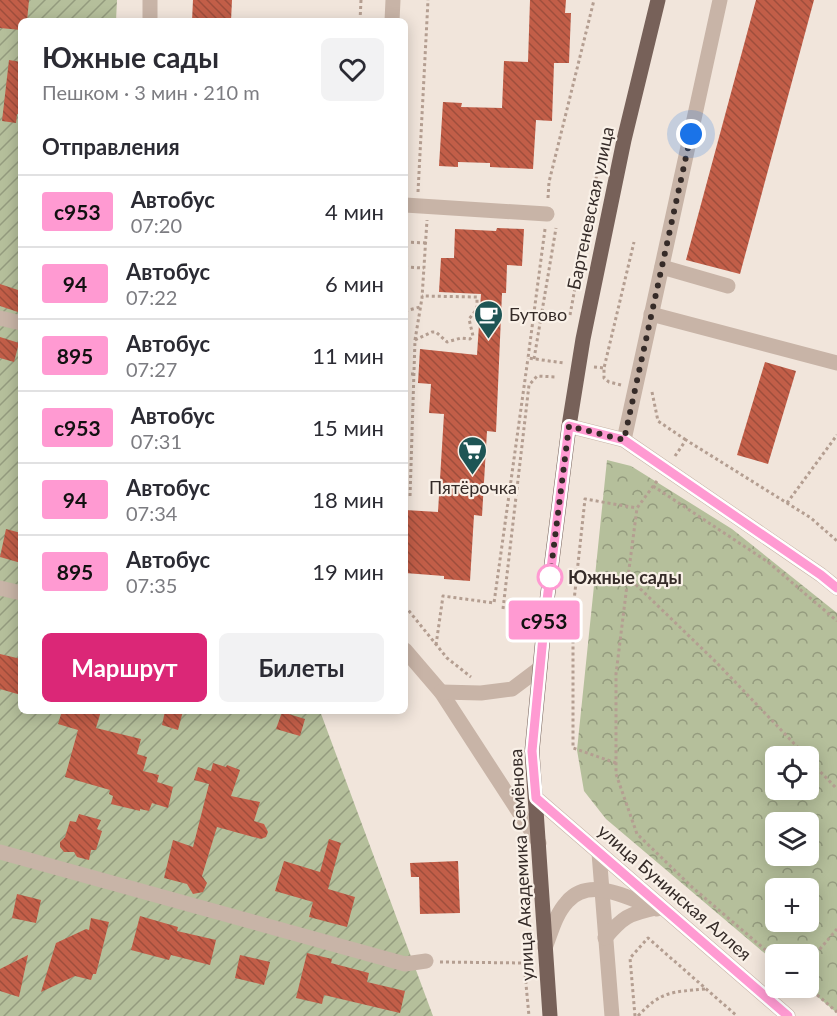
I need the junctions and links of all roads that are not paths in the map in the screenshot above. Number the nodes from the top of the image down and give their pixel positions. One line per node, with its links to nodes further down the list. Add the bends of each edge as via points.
1 (150, 0): 5 (street)
2 (393, 0): 6 (street)
3 (658, 0): 15 (main road, Бартеневская улица, via 624,140)
4 (720, 0): 9 (street)
5 (150, 18)
6 (392, 18)
7 (417, 206): 8 (street)
8 (552, 218)
9 (662, 267): 10 (street); 11 (street)
10 (728, 286)
11 (651, 314): 14 (street); 16 (street)
12 (0, 318): 13 (street)
13 (18, 323)
14 (837, 363)
15 (569, 426): 16 (street); 21 (main road, улица Академика Семёнова)
16 (624, 440): 18 (street)
17 (0, 588): 19 (street)
18 (837, 588)
19 (18, 592)
20 (408, 654): 22 (street)
21 (540, 668): 22 (street, via 512,689); 23 (main road, улица Академика Семёнова, via 532,751)
22 (441, 692): 24 (street)
23 (536, 798): 24 (main road, улица Академика Семёнова); 26 (street, улица Бунинская Аллея)
24 (539, 843): 31 (main road, улица Академика Семёнова)
25 (0, 852): 32 (street, via 405,964)
26 (599, 853): 27 (street); 29 (street, улица Бунинская Аллея)
27 (602, 891): 28 (street); 30 (street); 31 (street, via 577,892 558,916)
28 (656, 908): 29 (street); 30 (street, via 632,913)
29 (670, 914): 35 (street, улица Бунинская Аллея)
30 (605, 938): 34 (street)
31 (544, 948): 33 (main road, улица Академика Семёнова)
32 (426, 962)
33 (550, 1016)
34 (612, 1016)
35 (788, 1016)

